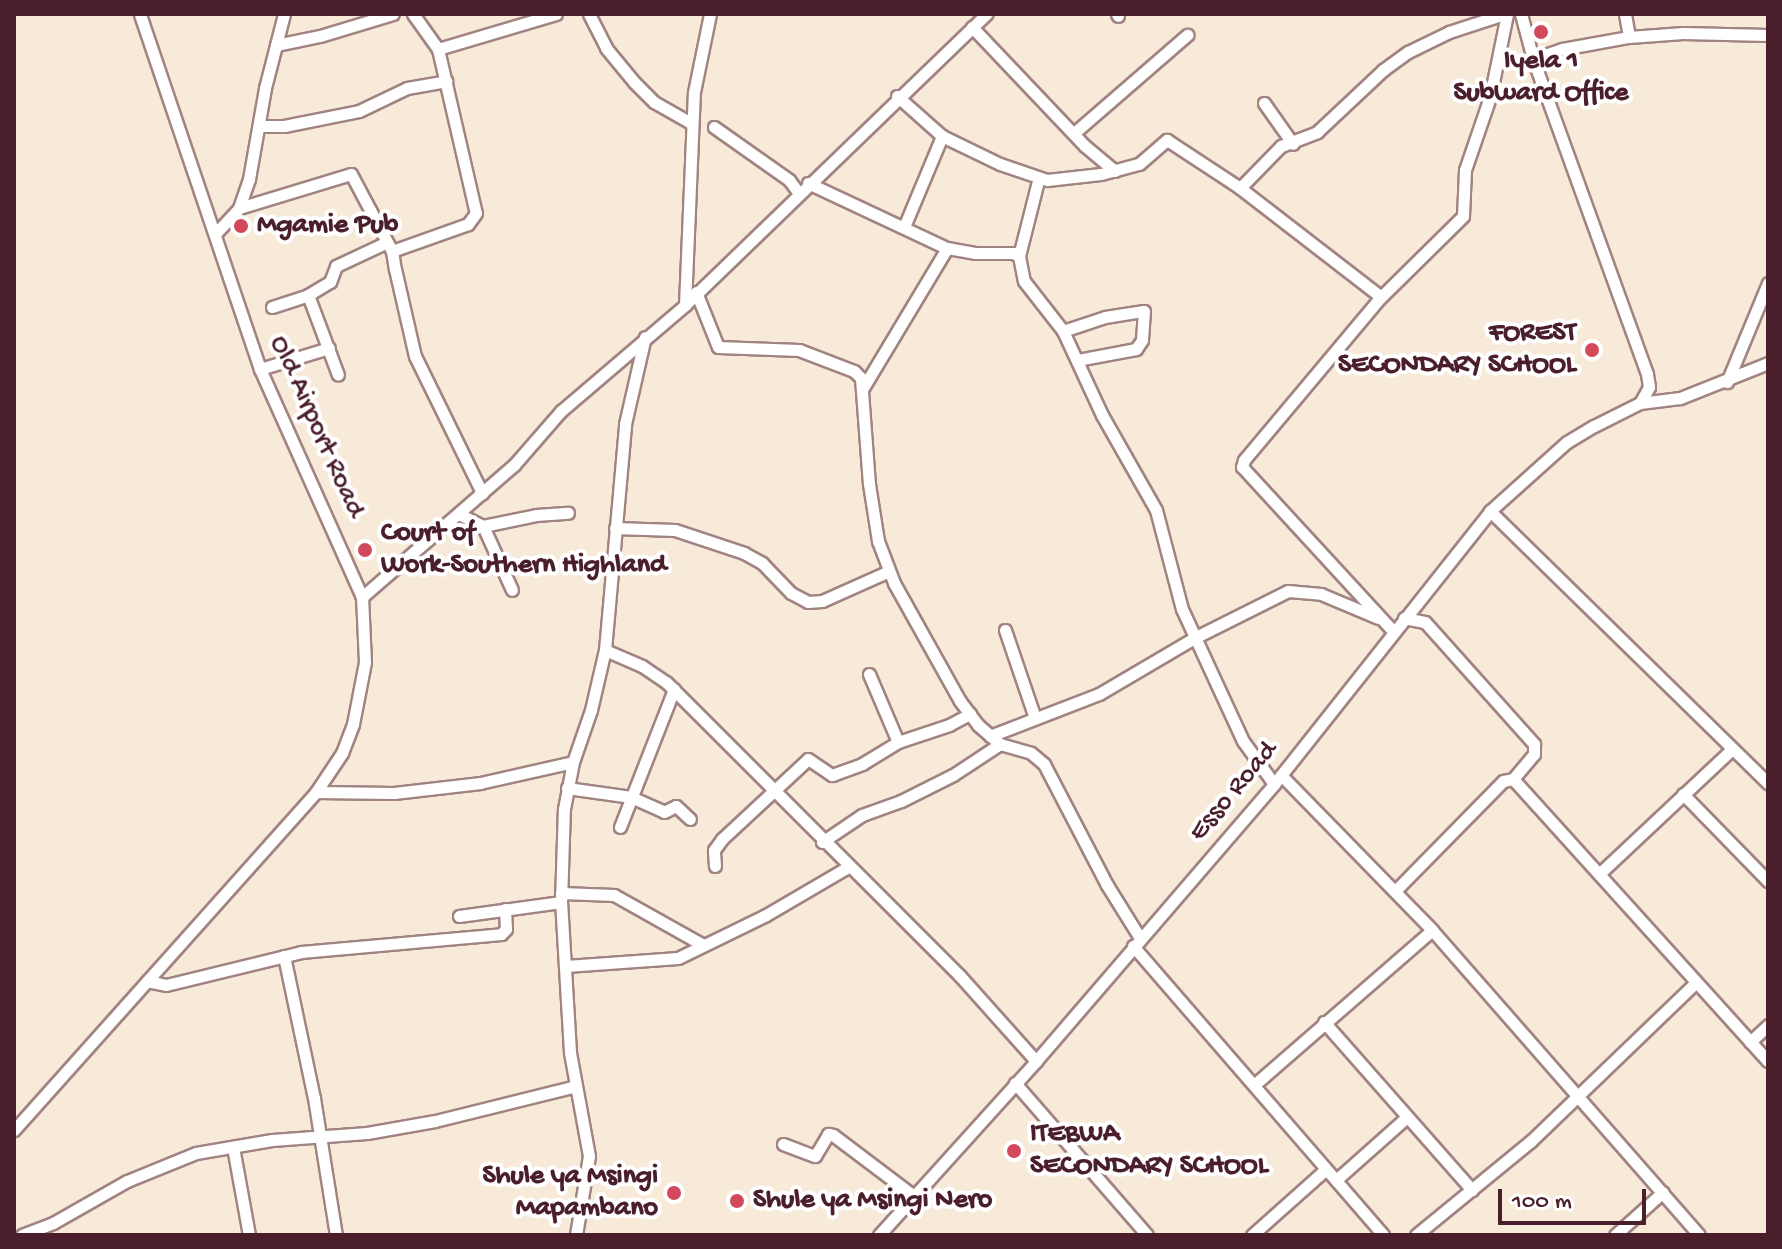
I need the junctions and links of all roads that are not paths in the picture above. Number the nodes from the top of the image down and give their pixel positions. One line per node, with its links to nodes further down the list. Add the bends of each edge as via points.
1 (140, 14): 35 (street, Old Airport Road)
2 (284, 14): 16 (street)
3 (393, 14): 16 (street)
4 (413, 14): 17 (street)
5 (556, 14): 17 (street)
6 (589, 14): 22 (street, via 606,48 635,83 654,102)
7 (710, 14): 22 (street)
8 (986, 14): 12 (street)
9 (1505, 14): 27 (street, via 1408,52 1317,132); 42 (street, via 1490,97 1465,170 1463,216)
10 (1521, 14): 18 (street)
11 (1625, 14): 15 (street)
12 (972, 27): 20 (street); 25 (street)
13 (1187, 35): 25 (street)
14 (1768, 35): 15 (street)
15 (1629, 37): 18 (street)
16 (276, 45): 23 (street)
17 (438, 49): 19 (street)
18 (1533, 59): 54 (street, via 1647,374 1649,387)
19 (446, 81): 23 (street, via 407,88 346,114); 36 (street, via 476,213 468,224)
20 (897, 96): 26 (street); 30 (street)
21 (1264, 103): 27 (street)
22 (691, 123): 43 (street)
23 (261, 126): 33 (street)
24 (714, 127): 32 (street)
25 (1074, 133): 28 (street)
26 (942, 136): 29 (street); 34 (street)
27 (1293, 144): 31 (street, via 1274,152)
28 (1115, 171): 29 (street, via 1057,181); 31 (street, via 1139,164 1167,140)
29 (1039, 177): 38 (street)
30 (808, 183): 32 (street); 34 (street)
31 (1240, 188): 42 (street)
32 (798, 192): 40 (street)
33 (239, 208): 35 (street); 36 (street, via 351,174)
34 (904, 227): 37 (street)
35 (215, 234): 50 (street, Old Airport Road)
36 (390, 247): 41 (street, via 336,266 330,282); 55 (street, via 411,346)
37 (947, 248): 38 (street); 53 (street)
38 (1019, 256): 45 (street, via 1024,281)
39 (1768, 283): 52 (street)
40 (696, 292): 43 (street); 53 (street, via 718,347 799,350 854,371)
41 (308, 295): 44 (street); 47 (street)
42 (1381, 297): 65 (street, via 1242,467)
43 (685, 305): 46 (street)
44 (272, 307)
45 (1063, 331): 48 (street); 48 (street, via 1144,311 1142,340 1136,349)
46 (645, 337): 55 (street, via 561,411); 60 (street, via 625,424)
47 (329, 348): 50 (street); 51 (street)
48 (1078, 360): 68 (street, via 1097,406 1156,510)
49 (1768, 363): 52 (street)
50 (260, 369): 63 (street, Old Airport Road)
51 (338, 375)
52 (1727, 382): 54 (street, via 1680,398)
53 (863, 388): 61 (street, via 869,484)
54 (1640, 403): 56 (street, Esso Road, via 1567,442)
55 (482, 493): 58 (street)
56 (1490, 511): 64 (street, Esso Road); 77 (street)
57 (568, 513): 59 (street)
58 (459, 514): 59 (street); 63 (street)
59 (483, 526): 62 (street)
60 (615, 528): 61 (street, via 675,530 732,548 762,563 791,593 808,602 822,601); 69 (street)
61 (889, 571): 72 (street)
62 (512, 590)
63 (362, 597): 84 (street, Old Airport Road, via 361,693 342,753)
64 (1404, 618): 67 (street, Esso Road); 79 (street, via 1425,622 1534,744 1534,754)
65 (1383, 620): 67 (street); 68 (street, via 1321,594 1288,591)
66 (1005, 630): 73 (street)
67 (1393, 631): 80 (street, Esso Road)
68 (1194, 638): 73 (street, via 1099,694); 80 (street, via 1243,741)
69 (605, 650): 71 (street, via 642,666); 78 (street)
70 (869, 674): 75 (street)
71 (674, 689): 83 (street); 86 (street)
72 (970, 714): 74 (street); 75 (street)
73 (1035, 718): 74 (street)
74 (990, 736): 76 (street)
75 (898, 742): 83 (street, via 832,775 808,759)
76 (1000, 744): 89 (street, via 953,775 862,815); 99 (street, via 1031,753 1044,764)
77 (1732, 749): 81 (street); 85 (street)
78 (573, 762): 82 (street); 84 (street, via 437,788)
79 (1513, 779): 92 (street); 94 (street, via 1503,781)
80 (1278, 780): 94 (street); 99 (street, Esso Road)
81 (1768, 783)
82 (567, 788): 86 (street); 95 (street)
83 (772, 789): 89 (street); 90 (street, via 714,850)
84 (316, 792): 103 (street, Old Airport Road)
85 (1683, 794): 92 (street); 93 (street)
86 (631, 797): 87 (street, via 664,812 676,806); 88 (street)
87 (690, 819)
88 (620, 827)
89 (822, 842): 91 (street)
90 (715, 866)
91 (848, 867): 100 (street); 108 (street, via 960,976)
92 (1599, 874): 104 (street)
93 (1768, 881)
94 (1395, 891): 98 (street)
95 (561, 898): 96 (street); 100 (street, via 614,895); 102 (street)
96 (505, 909): 97 (street); 101 (street, via 506,929 501,934)
97 (459, 916)
98 (1432, 930): 105 (street); 113 (street)
99 (1137, 942): 108 (street, Esso Road); 111 (street)
100 (703, 945): 102 (street, via 663,962)
101 (284, 956): 103 (street, via 166,985); 116 (street)
102 (566, 966): 112 (street)
103 (147, 981): 115 (street, Old Airport Road)
104 (1695, 983): 107 (street); 113 (street)
105 (1324, 1022): 111 (street); 114 (street)
106 (1768, 1025): 107 (street)
107 (1750, 1042): 109 (street)
108 (1036, 1061): 110 (street, Esso Road)
109 (1768, 1061)
110 (1015, 1083): 123 (street, Esso Road); 129 (street)
111 (1254, 1085): 119 (street)
112 (576, 1086): 116 (street, via 435,1121); 127 (street, via 589,1156)
113 (1577, 1097): 121 (street); 122 (street)
114 (1407, 1117): 120 (street); 121 (street)
115 (14, 1130)
116 (320, 1136): 118 (street); 126 (street)
117 (783, 1144): 123 (street, via 815,1156 828,1134 833,1135)
118 (233, 1147): 124 (street, via 196,1153 148,1171); 125 (street)
119 (1326, 1169): 120 (street); 130 (street)
120 (1336, 1180): 131 (street)
121 (1472, 1190): 132 (street)
122 (1663, 1192): 133 (street); 134 (street)
123 (914, 1196): 128 (street, Esso Road)
124 (22, 1235)
125 (249, 1235)
126 (336, 1235)
127 (576, 1235)
128 (879, 1235)
129 (1147, 1235)
130 (1252, 1235)
131 (1383, 1235)
132 (1416, 1235)
133 (1615, 1235)
134 (1699, 1235)

